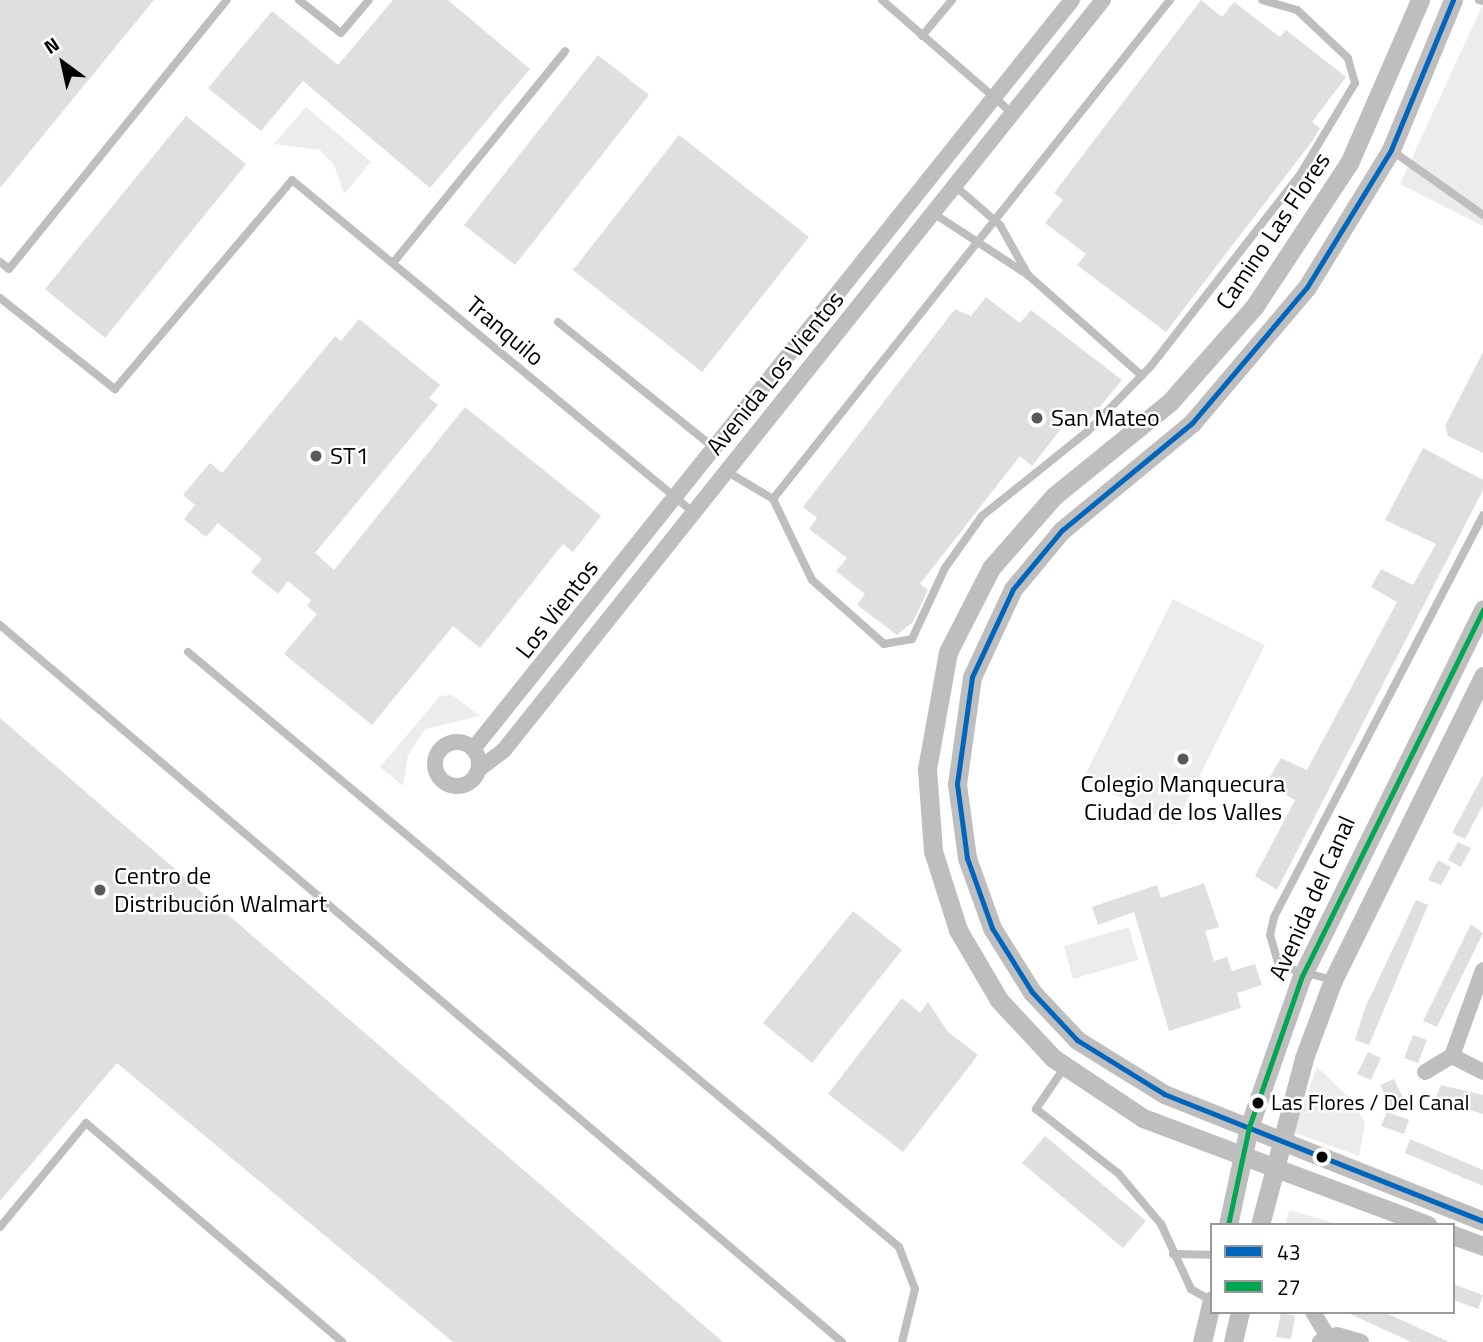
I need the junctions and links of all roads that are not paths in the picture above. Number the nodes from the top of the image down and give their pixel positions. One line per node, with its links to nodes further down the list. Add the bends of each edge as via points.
1 (227, 0): 22 (lane, via 9,269)
2 (299, 0): 3 (lane, via 341,33)
3 (369, 0)
4 (882, 0): 12 (lane)
5 (952, 0): 12 (lane)
6 (1072, 0): 14 (street, Avenida Los Vientos)
7 (1103, 0): 15 (street, Avenida Los Vientos)
8 (1170, 0): 20 (lane)
9 (1262, 0): 27 (lane, via 1297,10 1348,58 1355,83 1301,173)
10 (1420, 0): 44 (street, Camino Las Flores, via 1369,124 1280,274 1170,402 1018,532 979,586 948,652 926,769 940,878 983,977)
11 (1453, 0): 16 (street)
12 (922, 36): 14 (lane)
13 (565, 51): 23 (lane)
14 (994, 98): 15 (lane); 28 (street, Avenida Los Vientos)
15 (1013, 113): 17 (street, Avenida Los Vientos)
16 (1391, 150): 19 (lane); 47 (street, via 1307,287 1224,389 1156,457 1062,530 1024,573 987,635 961,729 957,784 967,858 992,928 1018,974 1062,1025 1108,1063 1164,1094)
17 (954, 185): 18 (street, Avenida Los Vientos); 20 (lane)
18 (933, 212): 21 (lane); 29 (street, Avenida Los Vientos)
19 (1483, 215)
20 (995, 220): 21 (lane); 24 (lane)
21 (975, 244): 24 (lane); 31 (lane)
22 (0, 262)
23 (393, 263): 25 (lane, Tranquilo, via 292,180 116,389); 30 (lane, Tranquilo)
24 (1028, 275): 27 (lane)
25 (0, 298)
26 (558, 322): 28 (lane)
27 (1142, 376): 31 (lane, via 1087,432 982,516 945,568 912,639 902,646 884,644 812,580)
28 (714, 448): 30 (street, Avenida Los Vientos)
29 (726, 471): 31 (lane); 32 (street, Avenida Los Vientos)
30 (675, 497): 32 (lane, Tranquilo); 38 (street, Los Vientos)
31 (774, 499)
32 (693, 512): 39 (street, Avenida Los Vientos, via 504,750)
33 (1483, 515): 41 (lane, via 1274,917 1270,935 1279,966)
34 (1483, 609): 41 (street, Avenida del Canal)
35 (0, 625): 66 (lane)
36 (188, 652): 67 (lane, via 898,1247 915,1289)
37 (1483, 676): 42 (street)
38 (474, 748): 39 (street); 39 (street, Avenida Los Vientos, via 448,743 435,766 442,780 458,786)
39 (479, 769)
40 (1483, 970): 43 (street)
41 (1302, 976): 42 (lane); 47 (street, Avenida del Canal)
42 (1333, 980): 48 (street)
43 (1452, 1056): 45 (street); 46 (street)
44 (1064, 1068): 49 (street, Camino Las Flores, via 1130,1111); 58 (lane, via 1036,1109 1118,1173 1161,1224)
45 (1424, 1072)
46 (1483, 1072)
47 (1249, 1127): 48 (street); 49 (street, Avenida del Canal)
48 (1281, 1143): 50 (street); 51 (street)
49 (1242, 1157): 50 (street, Camino Las Flores); 52 (street, Avenida del Canal)
50 (1275, 1165): 53 (street); 54 (street, Camino Las Flores)
51 (1483, 1221)
52 (1228, 1223)
53 (1260, 1223)
54 (1423, 1223)
55 (0, 1227): 65 (lane, via 86,1123)
56 (1455, 1236): 57 (street)
57 (1483, 1246)
58 (1173, 1254): 59 (lane); 60 (lane, via 1191,1289)
59 (1210, 1255)
60 (1210, 1299)
61 (1210, 1308): 68 (street)
62 (1240, 1314): 69 (street)
63 (1314, 1314): 64 (street)
64 (1324, 1339): 70 (street)
65 (342, 1342)
66 (842, 1342)
67 (902, 1342)
68 (1202, 1342)
69 (1233, 1342)
70 (1361, 1342)

